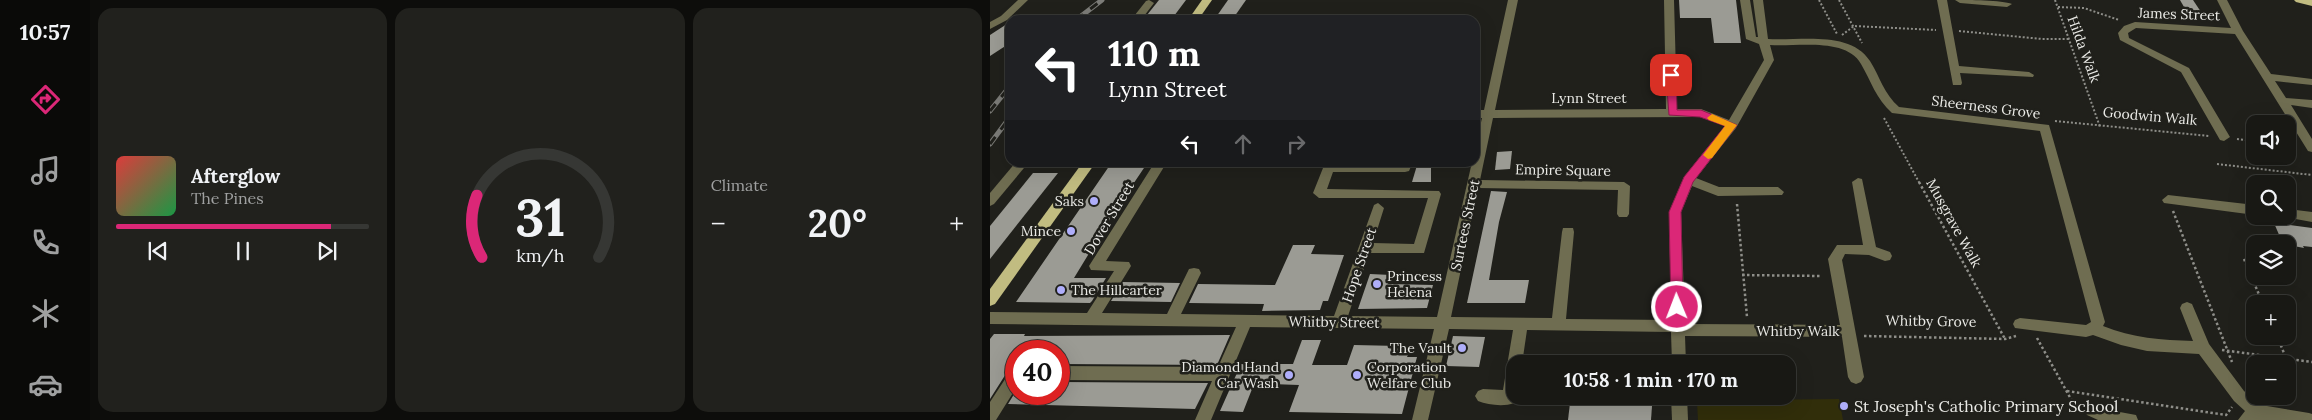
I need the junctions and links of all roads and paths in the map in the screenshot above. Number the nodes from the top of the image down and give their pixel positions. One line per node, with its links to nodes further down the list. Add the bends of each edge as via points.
1 (1024, 0): 18 (street)
2 (1207, 0): 20 (main road)
3 (1513, 0): 37 (street, Surtees Street)
4 (1669, 0): 35 (street)
5 (1745, 0): 25 (street, via 1751,39)
6 (1758, 0): 25 (street)
7 (1819, 0): 26 (path)
8 (1839, 0): 27 (path, via 1867,52)
9 (1942, 0): 28 (street)
10 (1960, 0): 16 (street)
11 (2055, 0): 17 (path, Hilda Walk)
12 (2222, 0): 24 (street)
13 (2299, 0): 15 (main road)
14 (1149, 3): 19 (street)
15 (2312, 3)
16 (2007, 4)
17 (2058, 7): 22 (path, Hilda Walk, via 2084,8); 40 (path, Hilda Walk)
18 (1007, 15)
19 (1140, 15)
20 (1196, 15)
21 (1005, 17): 23 (street)
22 (2135, 25): 24 (street, James Street); 42 (street, James Street, via 2123,33 2125,40 2186,70)
23 (990, 26)
24 (2238, 31): 30 (street)
25 (1764, 43): 26 (street); 39 (street, via 1770,60)
26 (1843, 44): 27 (street)
27 (1859, 53): 41 (street, Sheerness Grove, via 1886,103 1896,110)
28 (1954, 69): 29 (street); 31 (street)
29 (2029, 75)
30 (2267, 77): 32 (street); 33 (street)
31 (1957, 82)
32 (2312, 82)
33 (2282, 101): 34 (street); 44 (street)
34 (2312, 104)
35 (1672, 113): 37 (street, Lynn Street); 39 (street, Lynn Street, via 1701,114)
36 (1480, 114): 37 (street, Lynn Street)
37 (1488, 114): 45 (street, Surtees Street)
38 (1884, 118): 89 (path, Musgrave Walk)
39 (1732, 125): 53 (street)
40 (2100, 127): 41 (path, Goodwin Walk, via 2051,121); 42 (path, Goodwin Walk)
41 (2045, 128): 87 (street, Sheerness Grove, via 2098,322)
42 (2224, 137): 43 (path, Goodwin Walk)
43 (2246, 140)
44 (2312, 148)
45 (1480, 151)
46 (2217, 164): 52 (path)
47 (1019, 167): 57 (street)
48 (1086, 167): 74 (main road)
49 (1158, 167): 77 (street, Dover Street, via 1096,266 1124,266)
50 (1405, 167): 66 (street, via 1329,168 1319,193 1435,194 1419,248)
51 (1477, 167): 55 (street, Surtees Street)
52 (2312, 176)
53 (1688, 180): 56 (street, via 1718,190); 86 (street, via 1675,212)
54 (1858, 182): 67 (street)
55 (1473, 184): 62 (street, Empire Square, via 1624,186); 82 (street, Surtees Street)
56 (1778, 192)
57 (990, 200)
58 (2168, 200): 61 (street)
59 (1737, 204): 71 (path, Whitby Walk)
60 (1378, 208): 66 (street, Hope Street)
61 (2246, 209)
62 (1623, 214)
63 (2296, 215): 64 (street)
64 (2312, 217)
65 (1568, 232): 84 (street)
66 (1365, 248): 81 (street, Hope Street)
67 (1864, 250): 68 (street); 88 (street, Whitby Walk, via 1842,249 1835,259)
68 (1885, 256)
69 (2244, 259): 73 (path)
70 (1194, 274): 79 (street)
71 (1742, 275): 72 (path); 78 (path, Whitby Walk)
72 (1822, 276)
73 (2259, 295)
74 (990, 300)
75 (2187, 308): 90 (street)
76 (990, 318): 77 (street, Whitby Street)
77 (1092, 318): 79 (street, Whitby Street)
78 (1747, 319)
79 (1171, 320): 80 (street, Whitby Street)
80 (1246, 320): 81 (street, Whitby Street); 96 (street)
81 (1340, 322): 82 (street, Whitby Street)
82 (1443, 323): 83 (street, Whitby Street); 105 (street, Surtees Street)
83 (1521, 324): 84 (street, Whitby Street); 99 (street, via 1509,398)
84 (1558, 324): 86 (street, Whitby Street)
85 (2025, 325): 87 (street); 101 (path, via 2067,391)
86 (1678, 328): 88 (street, Whitby Walk); 91 (street)
87 (2094, 329): 90 (street, via 2118,340)
88 (1852, 333): 89 (path, Whitby Grove); 97 (street)
89 (2005, 339)
90 (2203, 348): 92 (path); 103 (street)
91 (1679, 355)
92 (2261, 355)
93 (2296, 360): 94 (path)
94 (2312, 362)
95 (1070, 373): 96 (street)
96 (1222, 374): 104 (street)
97 (1856, 377)
98 (1005, 392): 102 (street)
99 (1483, 396)
100 (1679, 405): 106 (street)
101 (2085, 411): 107 (street)
102 (990, 416)
103 (2252, 416): 108 (street)
104 (1203, 420)
105 (1420, 420)
106 (1680, 420)
107 (2130, 420)
108 (2309, 420)

